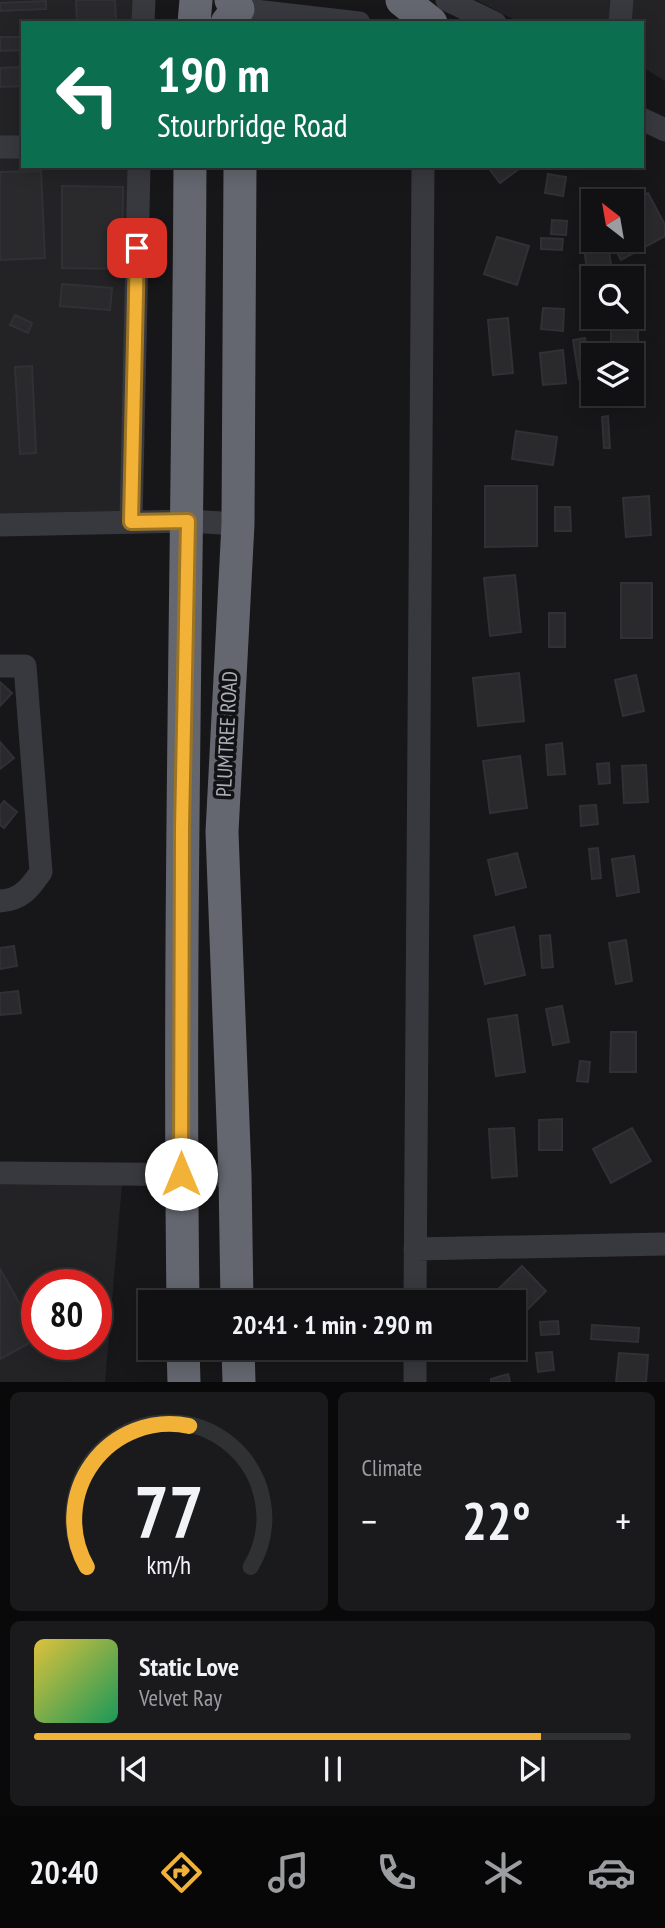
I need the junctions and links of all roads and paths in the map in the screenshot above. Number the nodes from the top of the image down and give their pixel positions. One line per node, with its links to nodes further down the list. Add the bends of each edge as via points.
1 (144, 0): 7 (street)
2 (196, 0): 8 (highway)
3 (402, 0): 10 (highway)
4 (447, 0): 11 (street)
5 (622, 0): 12 (street)
6 (235, 11): 9 (street)
7 (143, 21)
8 (194, 21)
9 (338, 21)
10 (428, 21)
11 (491, 21)
12 (620, 21)
13 (644, 120): 14 (street)
14 (665, 130)
15 (0, 147): 16 (street)
16 (21, 147)
17 (139, 168): 22 (street)
18 (190, 168): 21 (highway, PLUMTREE ROAD)
19 (240, 168): 23 (highway, PLUMTREE ROAD)
20 (423, 168): 31 (street)
21 (188, 521): 22 (street); 23 (street); 28 (highway, PLUMTREE ROAD)
22 (131, 522): 24 (street)
23 (237, 524): 29 (highway, PLUMTREE ROAD, via 222,832)
24 (0, 525)
25 (0, 666): 26 (street, via 25,666 41,872 28,891 12,901)
26 (0, 901)
27 (0, 1173): 28 (street)
28 (181, 1174): 29 (street); 32 (highway, PLUMTREE ROAD)
29 (235, 1175): 33 (highway, PLUMTREE ROAD)
30 (665, 1244): 31 (street)
31 (415, 1249): 34 (street)
32 (183, 1290)
33 (237, 1290)
34 (415, 1290)
35 (183, 1360): 38 (highway)
36 (238, 1360): 39 (highway)
37 (415, 1360): 40 (street)
38 (184, 1382)
39 (239, 1382)
40 (415, 1382)

